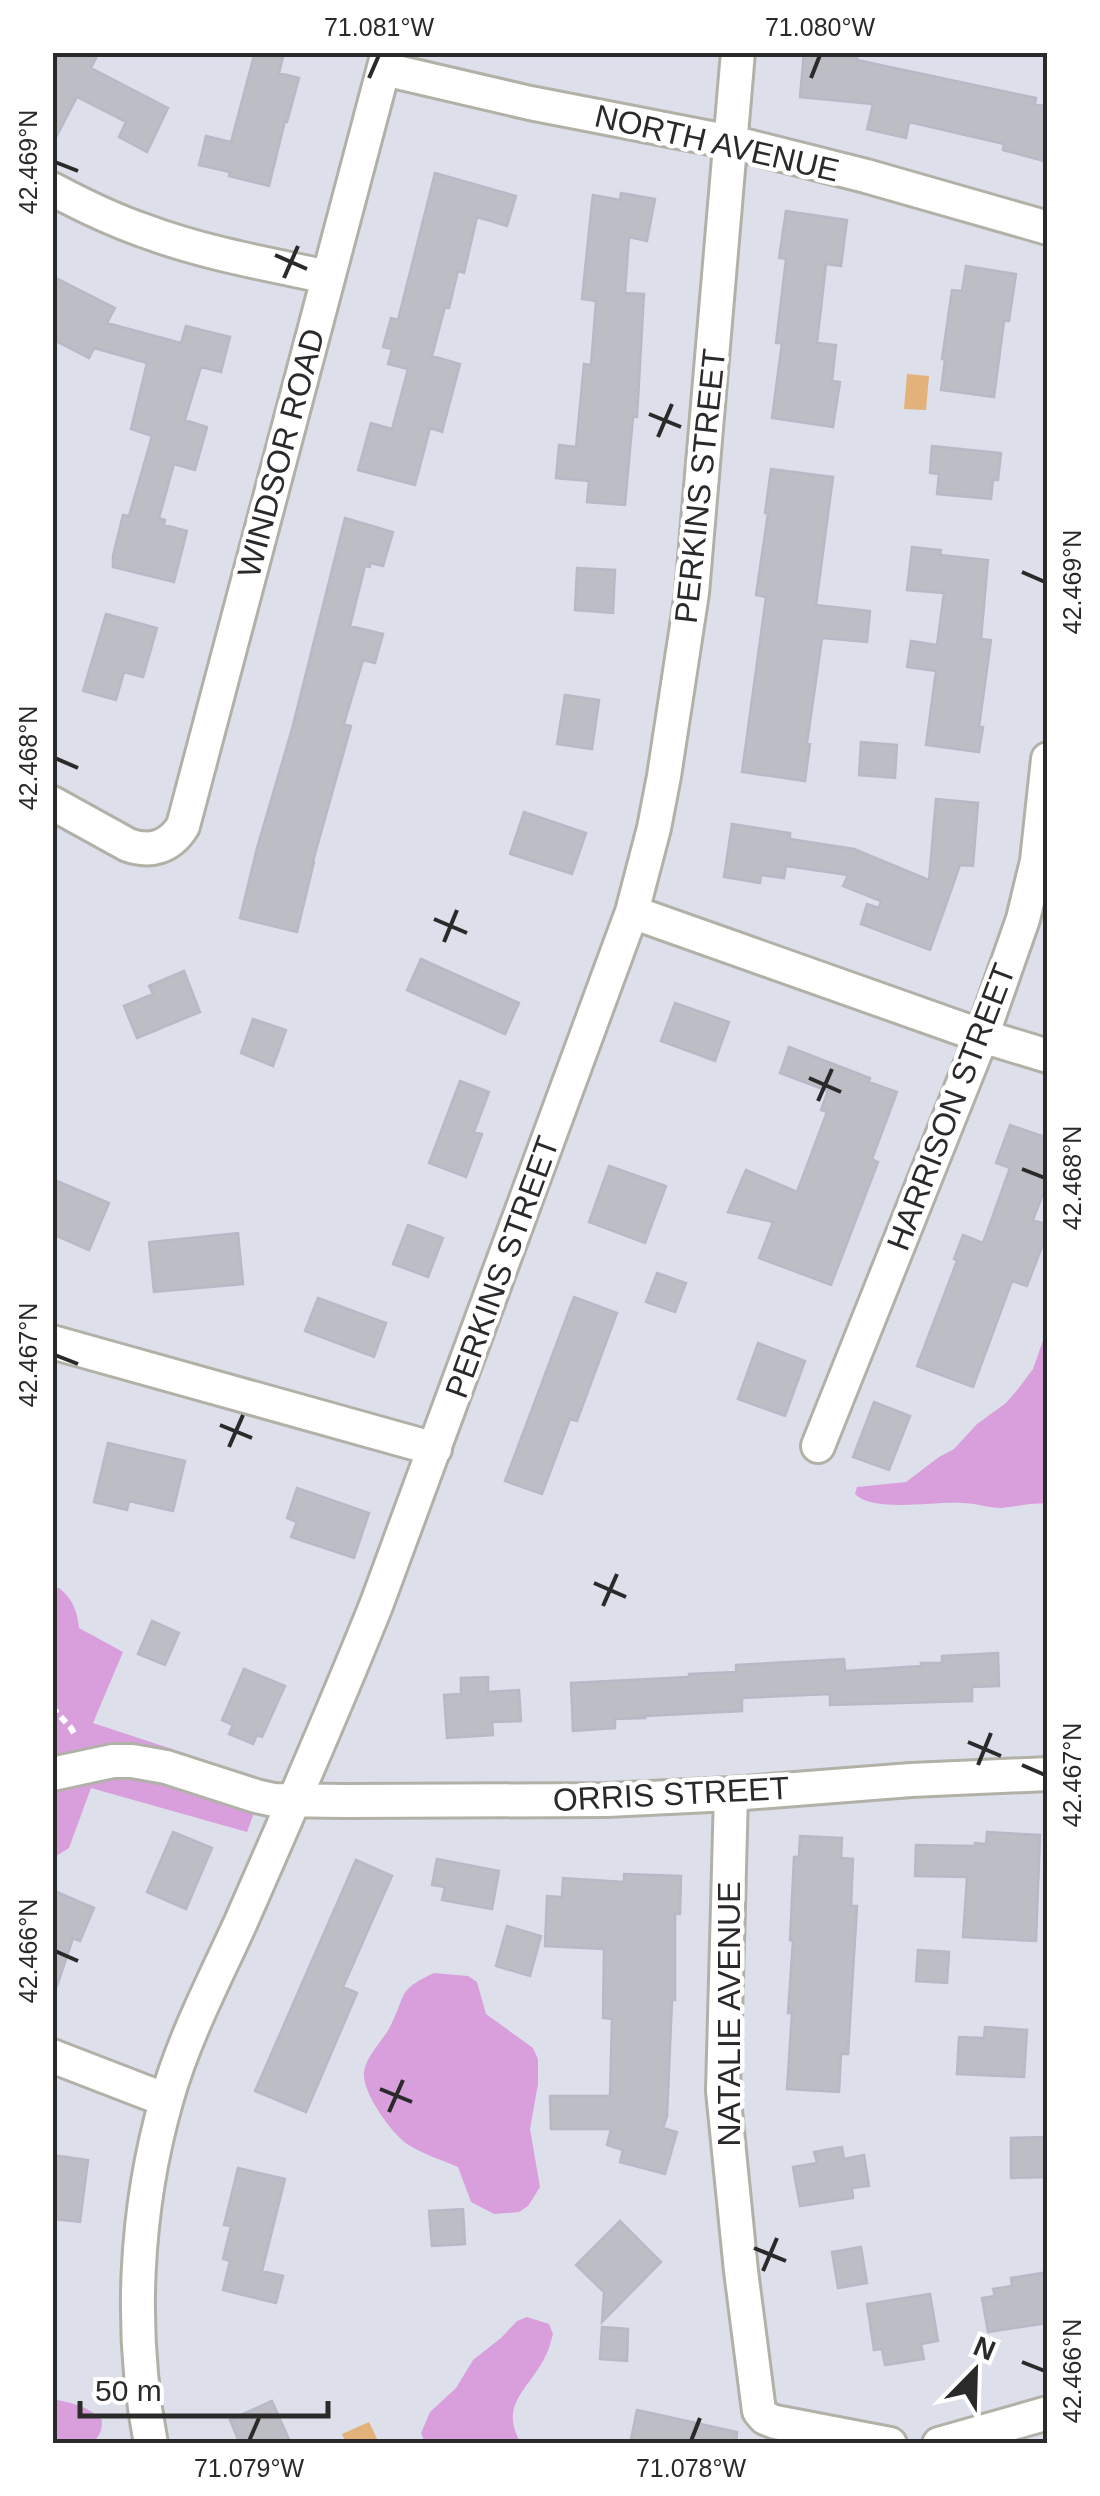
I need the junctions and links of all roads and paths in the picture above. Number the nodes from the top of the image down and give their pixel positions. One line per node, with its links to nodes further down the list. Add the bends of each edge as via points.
1 (738, 52): 3 (street, PERKINS STREET)
2 (386, 61): 3 (street, NORTH AVENUE, via 530,103); 6 (street, WINDSOR ROAD)
3 (731, 142): 5 (street, NORTH AVENUE); 9 (street, PERKINS STREET, via 692,592 661,794)
4 (52, 189): 6 (street, via 164,238)
5 (1048, 228)
6 (328, 277): 8 (street, WINDSOR ROAD, via 185,822 162,846 146,849)
7 (1048, 759): 10 (street, HARRISON STREET, via 1034,880)
8 (52, 803)
9 (632, 912): 10 (street); 14 (street, PERKINS STREET)
10 (982, 1036): 11 (street); 13 (street, HARRISON STREET)
11 (1048, 1056)
12 (52, 1342): 14 (street)
13 (818, 1446)
14 (434, 1450): 18 (street, PERKINS STREET)
15 (52, 1774): 18 (street, ORRIS STREET, via 132,1761)
16 (1048, 1774): 17 (street, ORRIS STREET)
17 (731, 1794): 18 (street, ORRIS STREET); 23 (street, NATALIE AVENUE, via 723,2091 760,2411 774,2422)
18 (294, 1801): 20 (street, PERKINS STREET)
19 (52, 2056): 20 (street)
20 (166, 2100): 22 (street, PERKINS STREET, via 144,2215 138,2297)
21 (1048, 2413): 24 (street)
22 (151, 2444)
23 (890, 2444)
24 (938, 2444)

